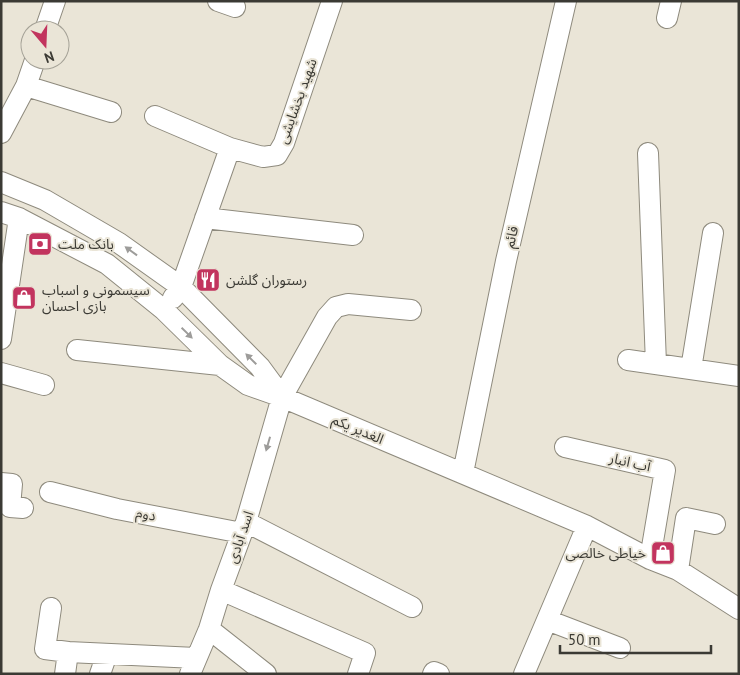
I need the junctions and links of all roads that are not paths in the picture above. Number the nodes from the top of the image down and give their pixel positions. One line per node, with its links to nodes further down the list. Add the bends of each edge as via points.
1 (55, 1): 4 (street)
2 (332, 1): 10 (street, شهید بخشایشی, via 284,143 276,155 263,157)
3 (566, 1): 31 (street, قائم, via 506,261)
4 (48, 20)
5 (32, 70): 6 (street)
6 (26, 86): 7 (street); 9 (street)
7 (111, 112)
8 (155, 116): 10 (street, شهید بخشایشی)
9 (1, 133)
10 (230, 148): 14 (street)
11 (648, 154): 23 (street)
12 (1, 182): 17 (street, one-way to 12, via 119,242 46,200)
13 (10, 215): 18 (street, الغدیر یکم, via 107,264); 20 (street)
14 (205, 218): 16 (street); 17 (street)
15 (713, 233): 25 (street)
16 (353, 235)
17 (181, 287): 18 (street); 29 (street, one-way to 17, via 260,367)
18 (164, 310): 24 (street, الغدیر یکم, one-way to 24)
19 (411, 310): 29 (street, اسد آبادی, via 348,304 336,307 327,317)
20 (1, 339)
21 (77, 350): 24 (street)
22 (628, 360): 23 (street)
23 (656, 364): 25 (street)
24 (220, 365): 29 (street, الغدیر یکم, via 248,385)
25 (691, 369): 27 (street)
26 (1, 373): 28 (street)
27 (739, 376)
28 (44, 385)
29 (282, 397): 31 (street, الغدیر یکم); 37 (street, اسد آبادی, one-way to 37)
30 (565, 447): 38 (street, آب انبار, via 665,470)
31 (463, 474): 36 (street, الغدیر یکم)
32 (1, 482): 34 (street, via 12,484 10,507)
33 (50, 492): 37 (street, دوم, via 117,509)
34 (23, 508)
35 (715, 524): 39 (street, via 686,518)
36 (587, 526): 38 (street, الغدیر یکم); 44 (street)
37 (244, 527): 40 (street, اسد آبادی); 41 (street, دوم)
38 (650, 559): 39 (street, الغدیر یکم)
39 (678, 570): 43 (street, الغدیر یکم)
40 (221, 590): 45 (street, اسد آبادی); 53 (street, via 365,653)
41 (412, 607)
42 (51, 608): 47 (street, via 45,649)
43 (739, 609)
44 (548, 620): 46 (street); 56 (street)
45 (209, 629): 49 (street, اسد آبادی); 52 (street)
46 (620, 648)
47 (68, 652): 48 (street); 50 (street)
48 (107, 654): 49 (street); 51 (street)
49 (193, 666)
50 (65, 674)
51 (100, 674)
52 (266, 674)
53 (358, 674)
54 (433, 674): 55 (street)
55 (439, 674)
56 (524, 674)

